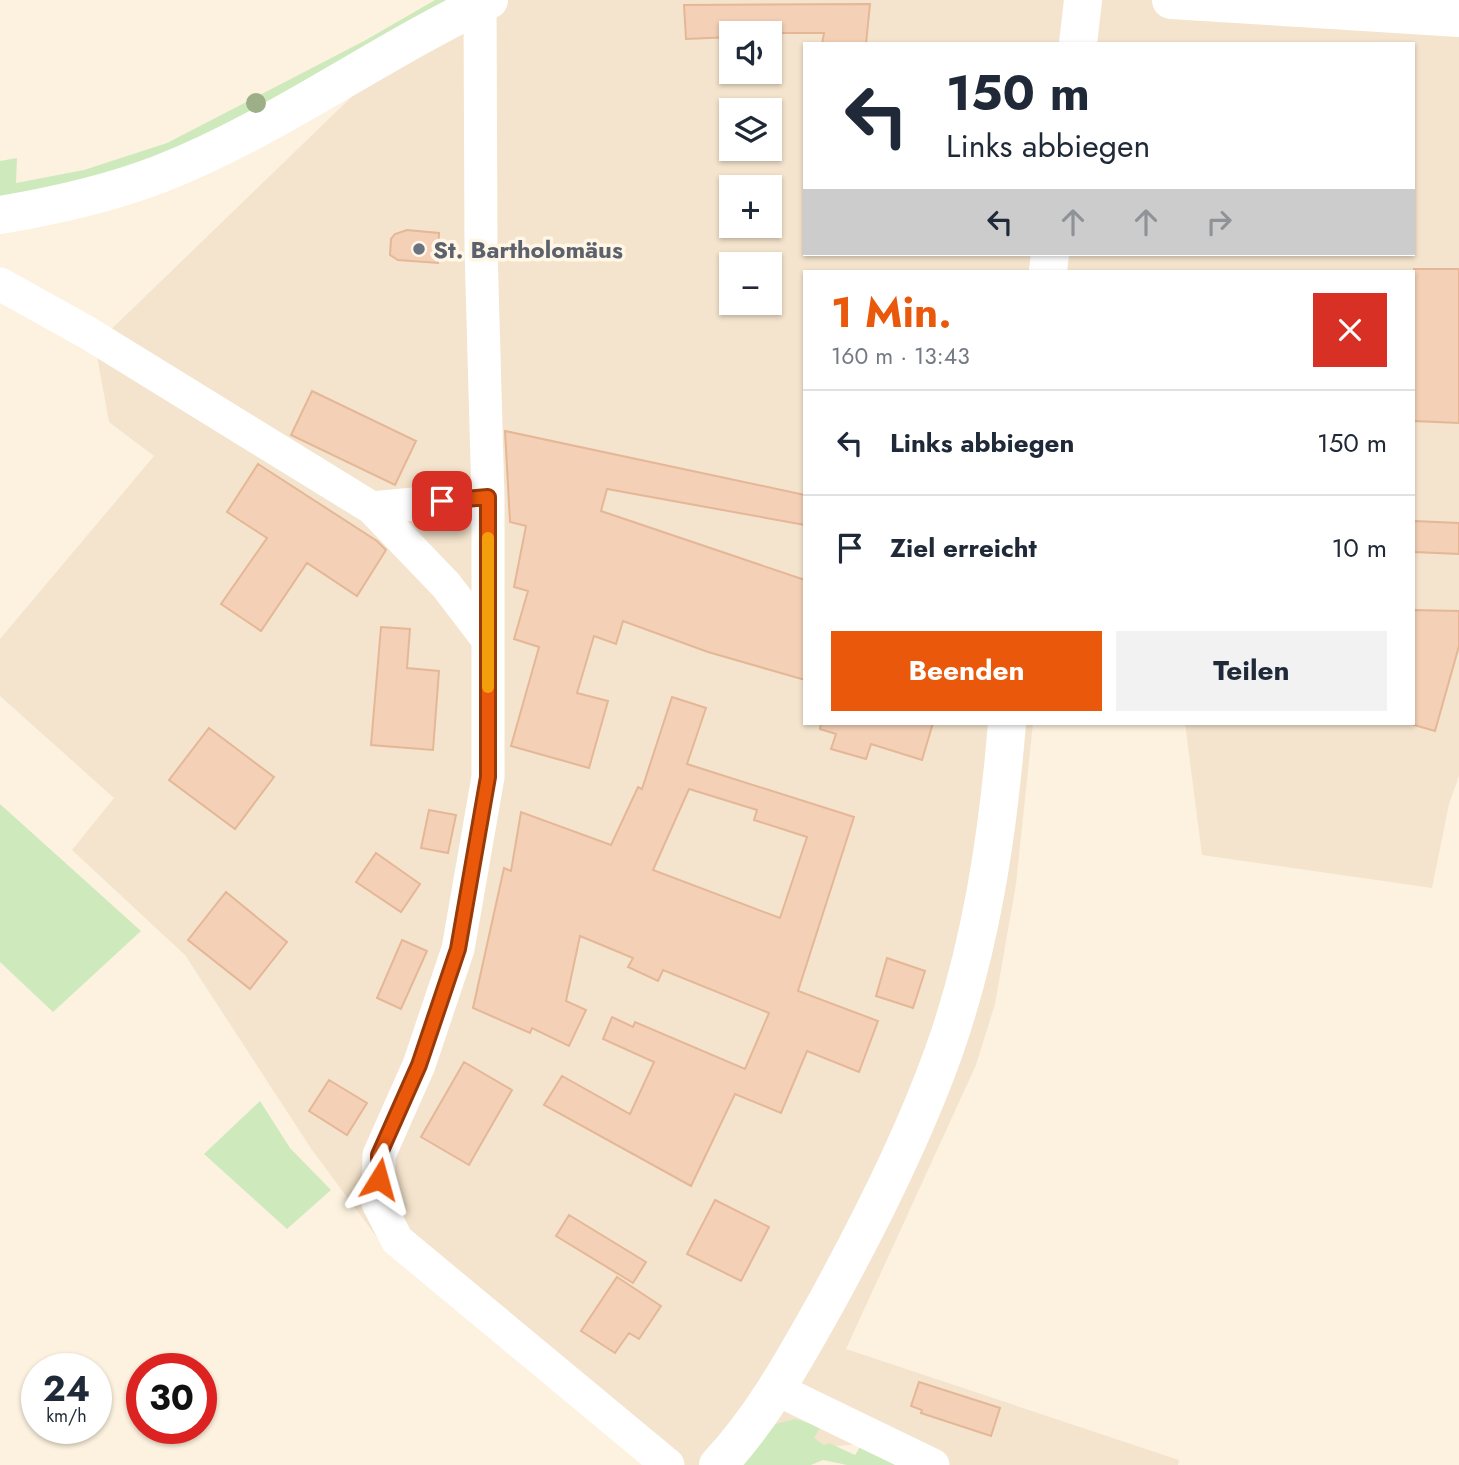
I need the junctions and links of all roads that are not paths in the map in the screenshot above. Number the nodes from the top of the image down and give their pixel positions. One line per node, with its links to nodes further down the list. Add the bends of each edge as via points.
1 (1083, 0): 5 (main road)
2 (1171, 0): 4 (main road)
3 (484, 2): 6 (main road, via 193,160 119,188); 8 (street, via 481,249)
4 (1459, 18)
5 (1078, 42)
6 (0, 215)
7 (0, 284): 9 (street)
8 (488, 497): 9 (street); 10 (street)
9 (372, 508): 10 (street, via 430,566)
10 (488, 640): 13 (street, via 488,777 458,949 419,1065 379,1155 378,1203 397,1240)
11 (1007, 725): 12 (main road, via 979,928 943,1054 903,1152)
12 (776, 1389): 14 (main road); 15 (street)
13 (668, 1465)
14 (718, 1465)
15 (933, 1465)

